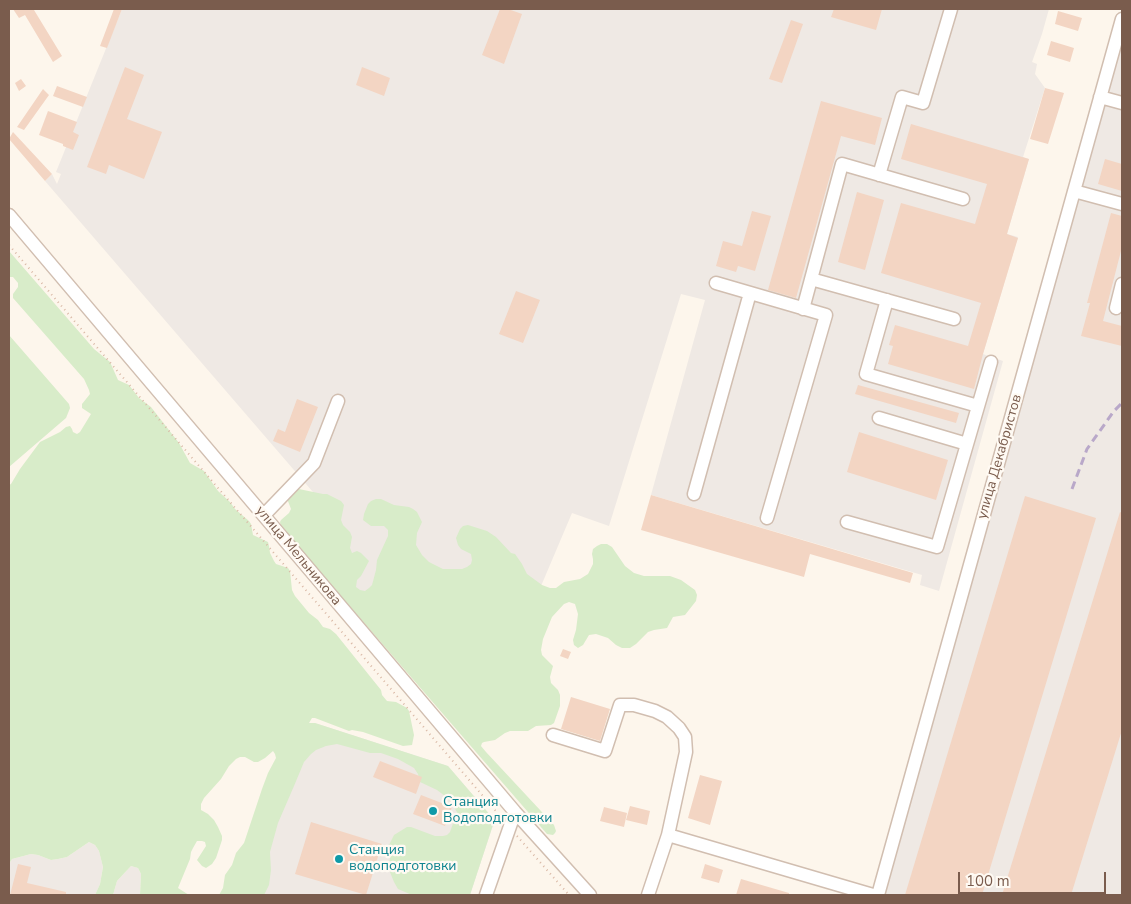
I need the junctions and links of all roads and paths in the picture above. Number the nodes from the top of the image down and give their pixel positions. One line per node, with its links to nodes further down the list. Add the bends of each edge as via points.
1 (951, 9): 5 (street, via 923,104 902,97)
2 (1122, 19): 3 (street, улица Декабристов)
3 (1100, 97): 4 (street); 6 (street, улица Декабристов)
4 (1122, 103)
5 (879, 175): 7 (street); 11 (street, via 842,164)
6 (1074, 191): 8 (street); 37 (street, улица Декабристов)
7 (963, 200)
8 (1122, 204)
9 (9, 215): 25 (street, улица Мельникова)
10 (9, 245): 30 (path)
11 (811, 279): 15 (street); 17 (street)
12 (716, 283): 14 (street)
13 (1122, 284): 16 (street)
14 (750, 293): 17 (street); 24 (street)
15 (887, 300): 18 (street); 21 (street, via 866,374)
16 (1116, 308)
17 (803, 309): 26 (street, via 826,315)
18 (954, 319)
19 (991, 362): 21 (street)
20 (338, 401): 25 (street, via 314,463)
21 (978, 406): 23 (street)
22 (879, 418): 23 (street)
23 (967, 444): 27 (street, via 937,547)
24 (694, 494)
25 (264, 515): 29 (street, улица Мельникова)
26 (767, 518)
27 (847, 522)
28 (553, 735): 31 (street, via 605,751 620,705 634,705 667,717 685,738 686,752)
29 (515, 812): 30 (street); 34 (street, улица Мельникова)
30 (510, 827): 32 (street); 33 (path)
31 (668, 835): 35 (street); 36 (street)
32 (486, 895)
33 (569, 895)
34 (590, 895)
35 (648, 895)
36 (873, 895)
37 (878, 895)

